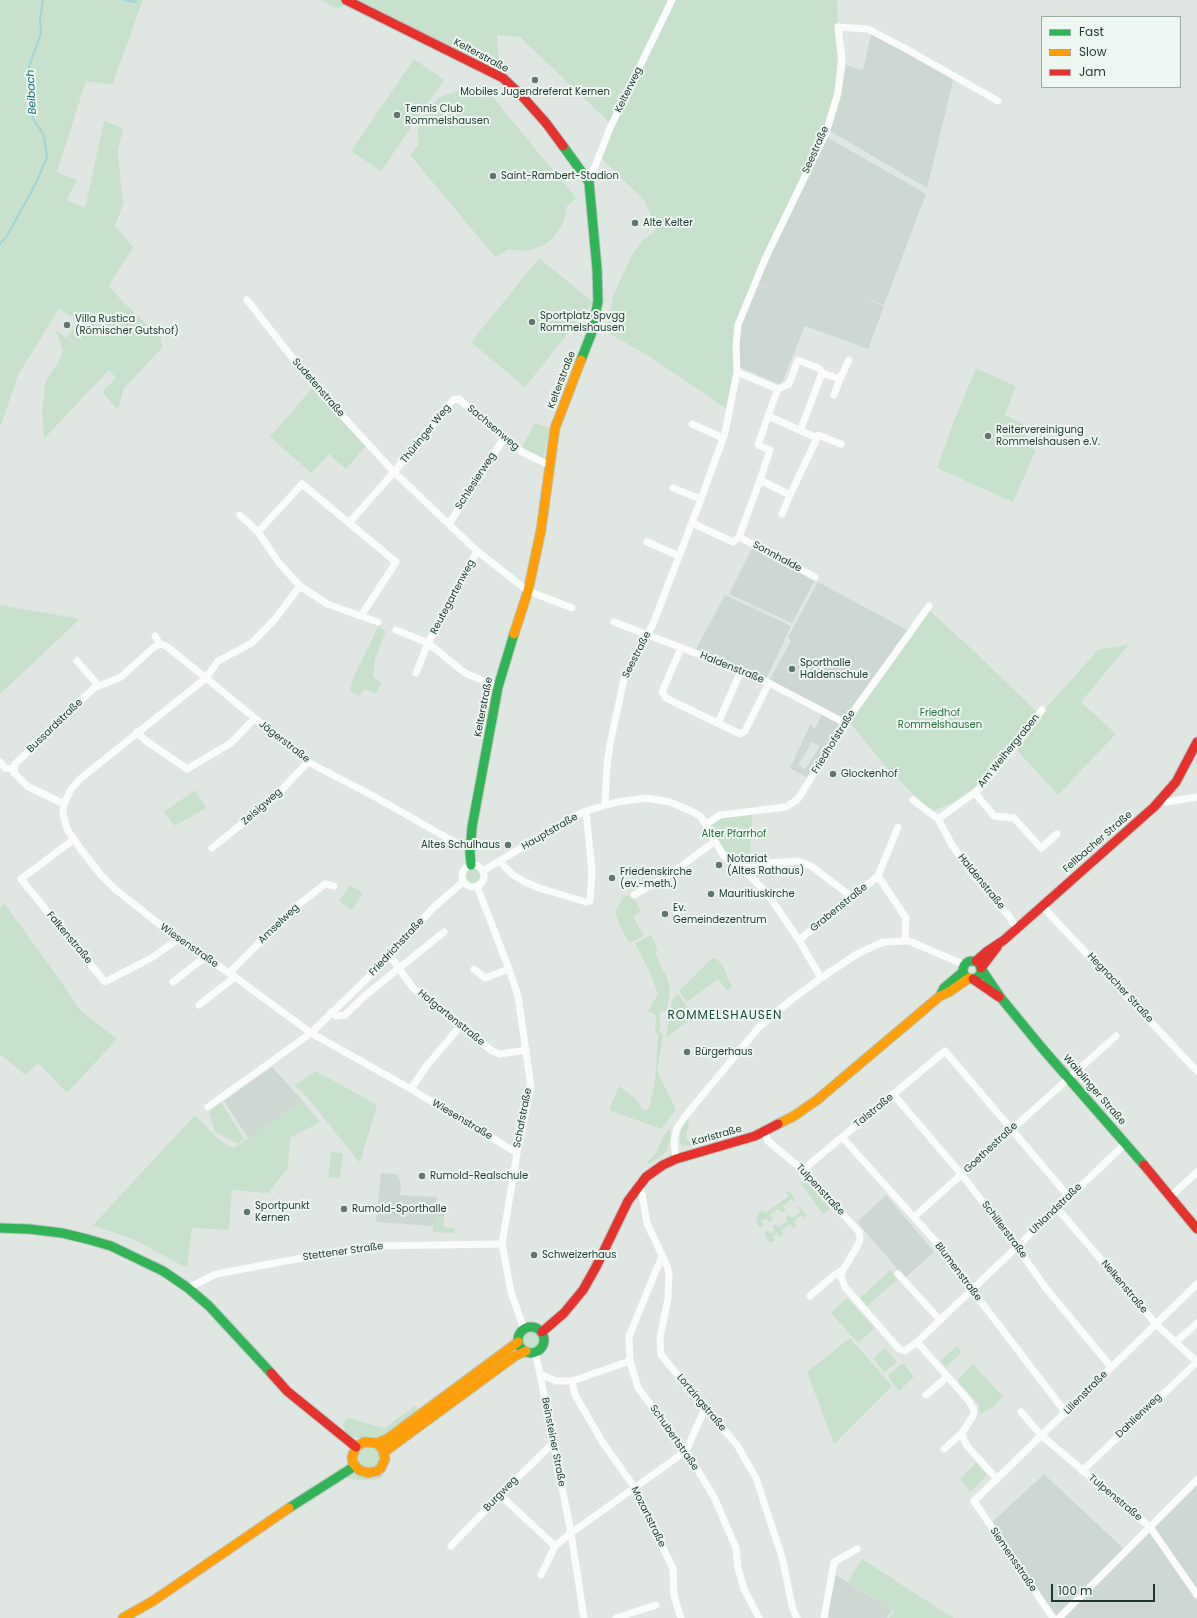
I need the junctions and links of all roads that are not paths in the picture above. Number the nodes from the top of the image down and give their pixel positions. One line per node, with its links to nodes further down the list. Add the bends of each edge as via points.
1 (346, 0): 4 (street, Kelterstraße, via 503,78 546,123)
2 (672, 0): 4 (street, Kelterweg, via 610,128)
3 (998, 101): 7 (street, Seestraße, via 868,29 838,27 842,59 838,93 826,133 765,259 738,325)
4 (589, 182): 20 (street, Kelterstraße, via 598,269 598,301 592,332 555,428)
5 (247, 300): 21 (street, Sudetenstraße, via 313,384)
6 (848, 360): 9 (street)
7 (737, 372): 10 (street); 17 (street, Seestraße)
8 (822, 373): 9 (street); 10 (street, via 820,369 798,360 789,384); 15 (street)
9 (840, 379): 11 (street)
10 (778, 389): 13 (street)
11 (834, 395)
12 (459, 399): 16 (street, Sachsenweg); 21 (street, Thüringer Weg, via 453,400)
13 (768, 416): 15 (street); 22 (street, via 758,445 770,450)
14 (692, 424): 17 (street)
15 (801, 429): 18 (street)
16 (504, 438): 20 (street, Sachsenweg, via 522,452); 30 (street, Schlesierweg)
17 (723, 438): 25 (street, Seestraße)
18 (817, 438): 19 (street, via 818,435); 24 (street)
19 (841, 444)
20 (549, 465): 38 (street, Kelterstraße, via 541,530)
21 (394, 472): 28 (street); 30 (street, Sudetenstraße)
22 (760, 480): 24 (street); 32 (street)
23 (673, 488): 25 (street)
24 (790, 496): 26 (street)
25 (701, 499): 29 (street, Seestraße)
26 (782, 514)
27 (240, 515): 31 (street)
28 (349, 523): 31 (street, via 302,484); 41 (street, via 396,562)
29 (692, 523): 32 (street, Sonnhalde, via 734,542); 35 (street, Seestraße)
30 (449, 524): 34 (street, Sudetenstraße)
31 (258, 532): 37 (street, via 279,563)
32 (739, 537): 36 (street, Sonnhalde)
33 (647, 542): 35 (street)
34 (478, 551): 38 (street, Sudetenstraße); 47 (street, Reutegartenweg)
35 (679, 556): 45 (street, Seestraße)
36 (815, 577)
37 (300, 586): 41 (street, via 327,604); 53 (street, via 258,638 218,661)
38 (528, 591): 40 (street); 56 (street, Kelterstraße)
39 (929, 606): 60 (street, Friedhofstraße)
40 (572, 608)
41 (361, 616): 42 (street)
42 (378, 622)
43 (614, 622): 45 (street, Haldenstraße)
44 (396, 630): 47 (street, Reutegartenweg)
45 (648, 634): 49 (street, Haldenstraße); 71 (street, Seestraße, via 624,679 610,744)
46 (155, 636): 48 (street, Jägerstraße)
47 (428, 643): 52 (street, Reutegartenweg); 56 (street, via 465,673)
48 (160, 644): 53 (street, Jägerstraße); 55 (street, Bussardstraße, via 121,677)
49 (680, 648): 51 (street, Haldenstraße); 59 (street, via 662,692 666,698)
50 (77, 661): 55 (street)
51 (740, 672): 54 (street, Haldenstraße); 59 (street)
52 (416, 673)
53 (206, 678): 58 (street, Jägerstraße); 61 (street)
54 (769, 683): 59 (street, via 745,731 740,734); 60 (street, Haldenstraße)
55 (98, 685): 65 (street, Bussardstraße, via 19,759)
56 (498, 687): 79 (street, Kelterstraße)
57 (1042, 710): 66 (street, Am Weihergraben)
58 (254, 719): 61 (street, via 231,743 187,769); 64 (street, Jägerstraße)
59 (718, 723)
60 (845, 723): 74 (street, Friedhofstraße, via 798,799 786,807 720,815)
61 (137, 732): 70 (street, via 80,779)
62 (1197, 742): 68 (street, Fellbacher Straße, via 1176,782)
63 (0, 762): 65 (street, via 5,768)
64 (308, 762): 79 (street, Jägerstraße, via 456,843); 80 (street, Zeisigweg, via 274,798)
65 (14, 769): 70 (street, via 17,777 27,786)
66 (975, 792): 73 (street, Am Weihergraben); 76 (street, Am Weihergraben, via 994,816 1014,818 1041,848)
67 (1197, 797): 68 (street, via 1168,802)
68 (1162, 798): 91 (street, Fellbacher Straße, via 1122,837)
69 (912, 800): 73 (street, Haldenstraße)
70 (64, 804): 77 (street, Wiesenstraße, via 64,822)
71 (605, 805): 72 (street, Hauptstraße); 74 (street, Hauptstraße, via 646,798 670,802 693,812)
72 (586, 811): 81 (street, Hauptstraße); 81 (street, via 592,871 590,901 586,902 525,882 513,875)
73 (938, 819): 92 (street, Haldenstraße, via 972,874)
74 (706, 824): 78 (street, Hauptstraße)
75 (898, 827): 85 (street)
76 (1057, 834)
77 (73, 840): 94 (street, Wiesenstraße, via 115,890); 94 (street, Falkenstraße, via 21,879 104,982 153,957)
78 (714, 842): 83 (street, Hauptstraße); 89 (street, via 669,875)
79 (470, 846): 82 (street, Kelterstraße)
80 (212, 848)
81 (500, 862): 84 (street, Hauptstraße)
82 (471, 865): 84 (street, via 479,866); 86 (street, via 463,870)
83 (733, 865): 90 (street, via 798,861 811,866); 95 (street, Hauptstraße, via 759,884)
84 (483, 871): 88 (street, via 483,881)
85 (878, 876): 90 (street, Grabenstraße); 96 (street, via 906,918)
86 (463, 882): 88 (street, via 471,887); 97 (street, Friedrichstraße, via 433,908)
87 (334, 886): 104 (street, Amselweg, via 325,884 293,909)
88 (477, 886): 101 (street, Schafstraße)
89 (634, 895)
90 (852, 897): 95 (street, Grabenstraße)
91 (1042, 906): 92 (street, Fellbacher Straße); 114 (street, Hegnacher Straße)
92 (1017, 929): 99 (street, Fellbacher Straße, via 998,945 996,951)
93 (444, 932): 102 (street, Friedrichstraße)
94 (178, 939): 98 (street, Wiesenstraße)
95 (799, 940): 105 (street, Hauptstraße)
96 (905, 940): 103 (street, Waiblinger Straße); 105 (street, Waiblinger Straße, via 883,942 857,954)
97 (390, 956): 102 (street, Hofgartenstraße); 109 (street, Friedrichstraße)
98 (205, 958): 104 (street, Wiesenstraße); 106 (street)
99 (980, 966): 103 (street, Fellbacher Straße, via 979,976); 103 (street, via 968,962); 107 (street, Waiblinger Straße)
100 (474, 969): 101 (street, via 485,978)
101 (510, 969): 113 (street, Schafstraße, via 518,996)
102 (399, 970): 109 (street, Friedrichstraße, via 367,994 345,1015 336,1016); 110 (street, Hofgartenstraße, via 413,988)
103 (967, 973): 107 (street, Waiblinger Straße); 120 (street, Karlstraße, via 944,988 940,996 817,1100)
104 (232, 975): 108 (street); 111 (street, Wiesenstraße)
105 (821, 978): 124 (street, via 760,1026 686,1115 677,1128 674,1141)
106 (173, 982)
107 (1001, 998): 115 (street, Waiblinger Straße)
108 (199, 1004)
109 (331, 1012): 111 (street, Friedrichstraße)
110 (460, 1026): 113 (street, Hofgartenstraße, via 492,1051 500,1054); 116 (street)
111 (311, 1033): 116 (street, Wiesenstraße); 118 (street, Friedrichstraße)
112 (1116, 1036): 115 (street, Goethestraße)
113 (526, 1050): 123 (street, Schafstraße, via 531,1087)
114 (1197, 1071)
115 (1069, 1079): 119 (street, Goethestraße); 122 (street, Waiblinger Straße)
116 (411, 1089): 123 (street, Wiesenstraße)
117 (894, 1095): 119 (street, Talstraße, via 945,1051); 121 (street, Talstraße); 127 (street, Schillerstraße)
118 (208, 1107)
119 (1012, 1129): 127 (street, Goethestraße); 130 (street)
120 (764, 1132): 124 (street, Karlstraße); 125 (street, Tulpenstraße, via 768,1141)
121 (842, 1137): 125 (street, Talstraße); 132 (street, Blumenstraße)
122 (1126, 1143): 129 (street, Waiblinger Straße); 130 (street, Uhlandstraße)
123 (517, 1153): 135 (street, Schafstraße)
124 (676, 1159): 128 (street, Karlstraße, via 663,1165)
125 (804, 1171): 138 (street, Tulpenstraße, via 859,1232 858,1244)
126 (1197, 1172): 129 (street)
127 (962, 1175): 132 (street, Goethestraße); 136 (street, Schillerstraße)
128 (640, 1183): 137 (street, Lortzingstraße, via 648,1223); 148 (street, Karlstraße, via 628,1201 583,1290 564,1313)
129 (1171, 1196): 134 (street, Waiblinger Straße)
130 (1069, 1197): 131 (street, Uhlandstraße)
131 (1057, 1208): 136 (street, Uhlandstraße); 146 (street, Nelkenstraße)
132 (914, 1217): 142 (street, Blumenstraße)
133 (0, 1228): 141 (street, via 62,1233 111,1246 163,1271)
134 (1197, 1229)
135 (502, 1244): 141 (street, Stettener Straße, via 376,1246 216,1274); 147 (street, Schafstraße, via 511,1292)
136 (1017, 1246): 142 (street, Uhlandstraße); 155 (street, Schillerstraße, via 1045,1287)
137 (662, 1256): 153 (street, Schubertstraße, via 629,1336); 160 (street, Lortzingstraße, via 669,1274 668,1298 660,1338 661,1355)
138 (843, 1270): 143 (street); 150 (street, Uhlandstraße, via 841,1277 845,1287 899,1349 904,1351)
139 (898, 1274): 144 (street)
140 (1197, 1284): 146 (street, Lilienstraße)
141 (188, 1288): 167 (street, via 228,1326 287,1391)
142 (972, 1290): 144 (street, Uhlandstraße); 162 (street, Blumenstraße)
143 (810, 1296)
144 (940, 1320): 150 (street, Uhlandstraße)
145 (1197, 1323): 151 (street)
146 (1156, 1324): 151 (street, Nelkenstraße); 155 (street, Lilienstraße)
147 (524, 1329): 148 (street, via 532,1327); 149 (street)
148 (542, 1332): 152 (street, via 544,1337 541,1348)
149 (518, 1342): 152 (street); 165 (street, via 387,1439)
150 (917, 1342): 157 (street)
151 (1176, 1342): 154 (street, Nelkenstraße)
152 (530, 1352): 156 (street, Beinsteiner Straße); 170 (street, via 515,1356)
153 (630, 1361): 158 (street); 169 (street, Schubertstraße, via 638,1388)
154 (1197, 1362): 172 (street, Dahlienweg)
155 (1111, 1367): 162 (street, Lilienstraße)
156 (540, 1374): 158 (street, via 556,1380); 166 (street, Beinsteiner Straße)
157 (947, 1376): 159 (street); 163 (street, via 974,1410)
158 (572, 1381): 175 (street, Mozartstraße, via 575,1395 603,1443)
159 (926, 1395)
160 (705, 1408): 169 (street); 191 (street, Lortzingstraße, via 737,1444 756,1478 782,1557)
161 (1021, 1412): 164 (street, Tulpenstraße)
162 (1066, 1413): 164 (street, Lilienstraße)
163 (962, 1433): 168 (street); 173 (street, via 967,1446)
164 (1042, 1436): 172 (street, Tulpenstraße); 173 (street, Lilienstraße)
165 (377, 1443): 167 (street, via 364,1442); 170 (street)
166 (553, 1443): 176 (street, Burgweg); 179 (street, Beinsteiner Straße)
167 (356, 1447): 171 (street, via 352,1457)
168 (944, 1449)
169 (686, 1451): 175 (street); 190 (street, Schubertstraße, via 717,1505 736,1548 744,1589)
170 (384, 1452): 171 (street, via 383,1464 373,1473 364,1473)
171 (355, 1466): 186 (street)
172 (1082, 1471): 178 (street, Tulpenstraße)
173 (997, 1479): 177 (street, Lilienstraße)
174 (1197, 1480): 178 (street)
175 (635, 1488): 179 (street); 189 (street, Mozartstraße, via 673,1569 674,1596)
176 (500, 1495): 180 (street, Burgweg); 181 (street)
177 (974, 1501): 193 (street, Siemensstraße)
178 (1150, 1527): 184 (street, Tulpenstraße); 194 (street)
179 (570, 1533): 181 (street); 187 (street, Beinsteiner Straße)
180 (451, 1546)
181 (555, 1546): 183 (street)
182 (857, 1549): 192 (street, via 834,1562)
183 (540, 1575)
184 (1197, 1595)
185 (656, 1604): 188 (street)
186 (123, 1618)
187 (584, 1618)
188 (616, 1618)
189 (680, 1618)
190 (759, 1618)
191 (797, 1618)
192 (824, 1618)
193 (1053, 1618)
194 (1059, 1618)

